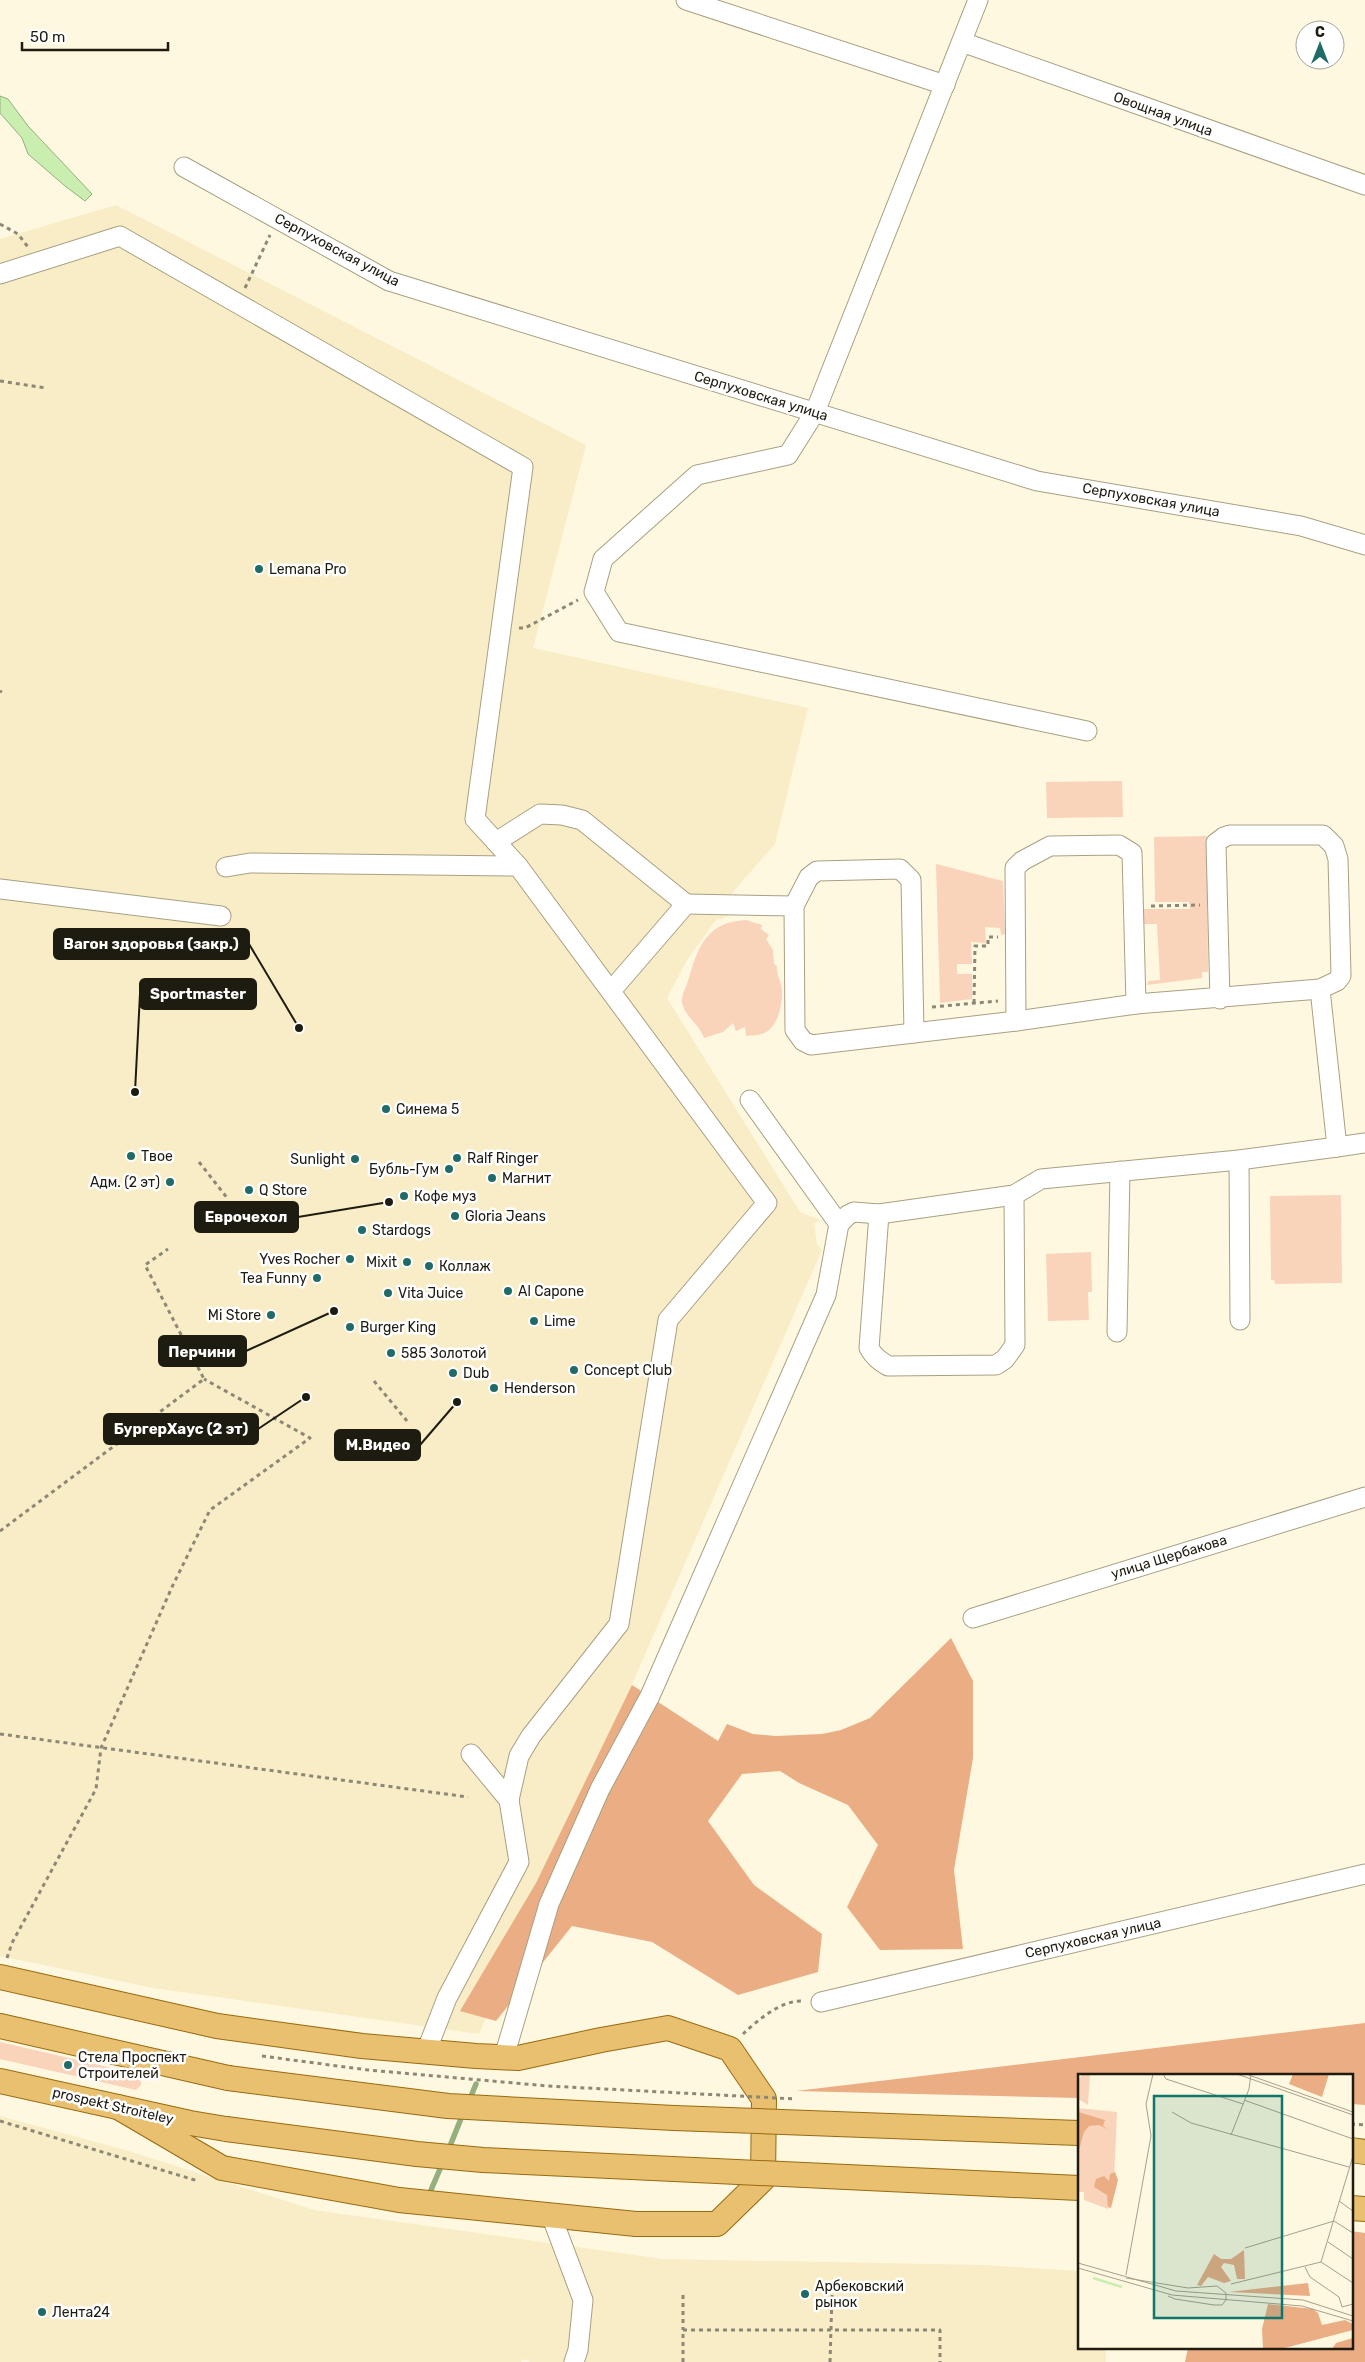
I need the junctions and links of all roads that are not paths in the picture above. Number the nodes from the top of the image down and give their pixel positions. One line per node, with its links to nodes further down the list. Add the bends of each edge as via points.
1 (686, 0): 4 (street)
2 (978, 0): 3 (street)
3 (962, 42): 4 (street); 6 (street, Овощная улица)
4 (945, 85): 8 (street)
5 (184, 167): 8 (street, Серпуховская улица, via 389,280)
6 (1365, 185)
7 (0, 274): 11 (street, via 120,236 522,467 475,818)
8 (815, 412): 9 (street, Серпуховская улица, via 1037,481 1301,526); 10 (street, via 788,454 697,475 603,559 594,592 619,632)
9 (1365, 545)
10 (1087, 731)
11 (496, 842): 12 (street); 15 (street, via 540,814 582,820)
12 (518, 866): 13 (street, via 250,863); 19 (street)
13 (226, 867)
14 (0, 889): 17 (street)
15 (686, 904): 16 (street); 19 (street)
16 (794, 906): 23 (street, via 796,1030 803,1041 811,1045); 23 (street, via 809,877 817,872 900,869 905,872 911,880)
17 (221, 916)
18 (1320, 989): 20 (street); 20 (street, via 1341,976 1338,859 1334,846 1323,834 1230,834 1216,843); 26 (street)
19 (610, 991): 37 (street, via 768,1203 668,1320 619,1624 531,1736 519,1756)
20 (1220, 999): 21 (street)
21 (1136, 1004): 22 (street); 22 (street, via 1132,853 1119,845 1050,846 1015,868)
22 (1016, 1021): 23 (street)
23 (914, 1033)
24 (750, 1100): 31 (street)
25 (1365, 1144): 26 (street)
26 (1337, 1147): 27 (street)
27 (1239, 1160): 28 (street); 32 (street)
28 (1120, 1172): 29 (street, via 1041,1179); 33 (street)
29 (1014, 1195): 30 (street); 30 (street, via 1015,1346 996,1365 888,1366 872,1353 869,1348)
30 (878, 1214): 31 (street, via 854,1212)
31 (839, 1224): 43 (street, via 826,1294 650,1696 600,1790 549,1904)
32 (1240, 1320)
33 (1117, 1332)
34 (1365, 1497): 35 (street, улица Щербакова)
35 (973, 1618)
36 (471, 1754): 37 (street)
37 (509, 1800): 42 (street, via 519,1862 448,1998)
38 (1365, 1874): 40 (street, Серпуховская улица)
39 (3, 1970): 42 (main road, via 217,2026)
40 (821, 2002)
41 (0, 2026): 46 (main road, bridge, via 228,2078 448,2106)
42 (426, 2052): 43 (main road)
43 (504, 2058): 52 (main road, via 518,2058 668,2028 730,2049 764,2099 763,2179 718,2224 636,2224)
44 (0, 2081): 45 (main road, prospekt Stroiteley)
45 (118, 2107): 49 (main road, prospekt Stroiteley, bridge, via 226,2129 483,2160); 52 (main road, via 222,2168 399,2200)
46 (1078, 2132)
47 (1352, 2150): 48 (main road)
48 (1365, 2152)
49 (1078, 2188)
50 (1352, 2208): 51 (main road)
51 (1365, 2209)
52 (551, 2216): 53 (street, via 583,2300)
53 (574, 2362)

